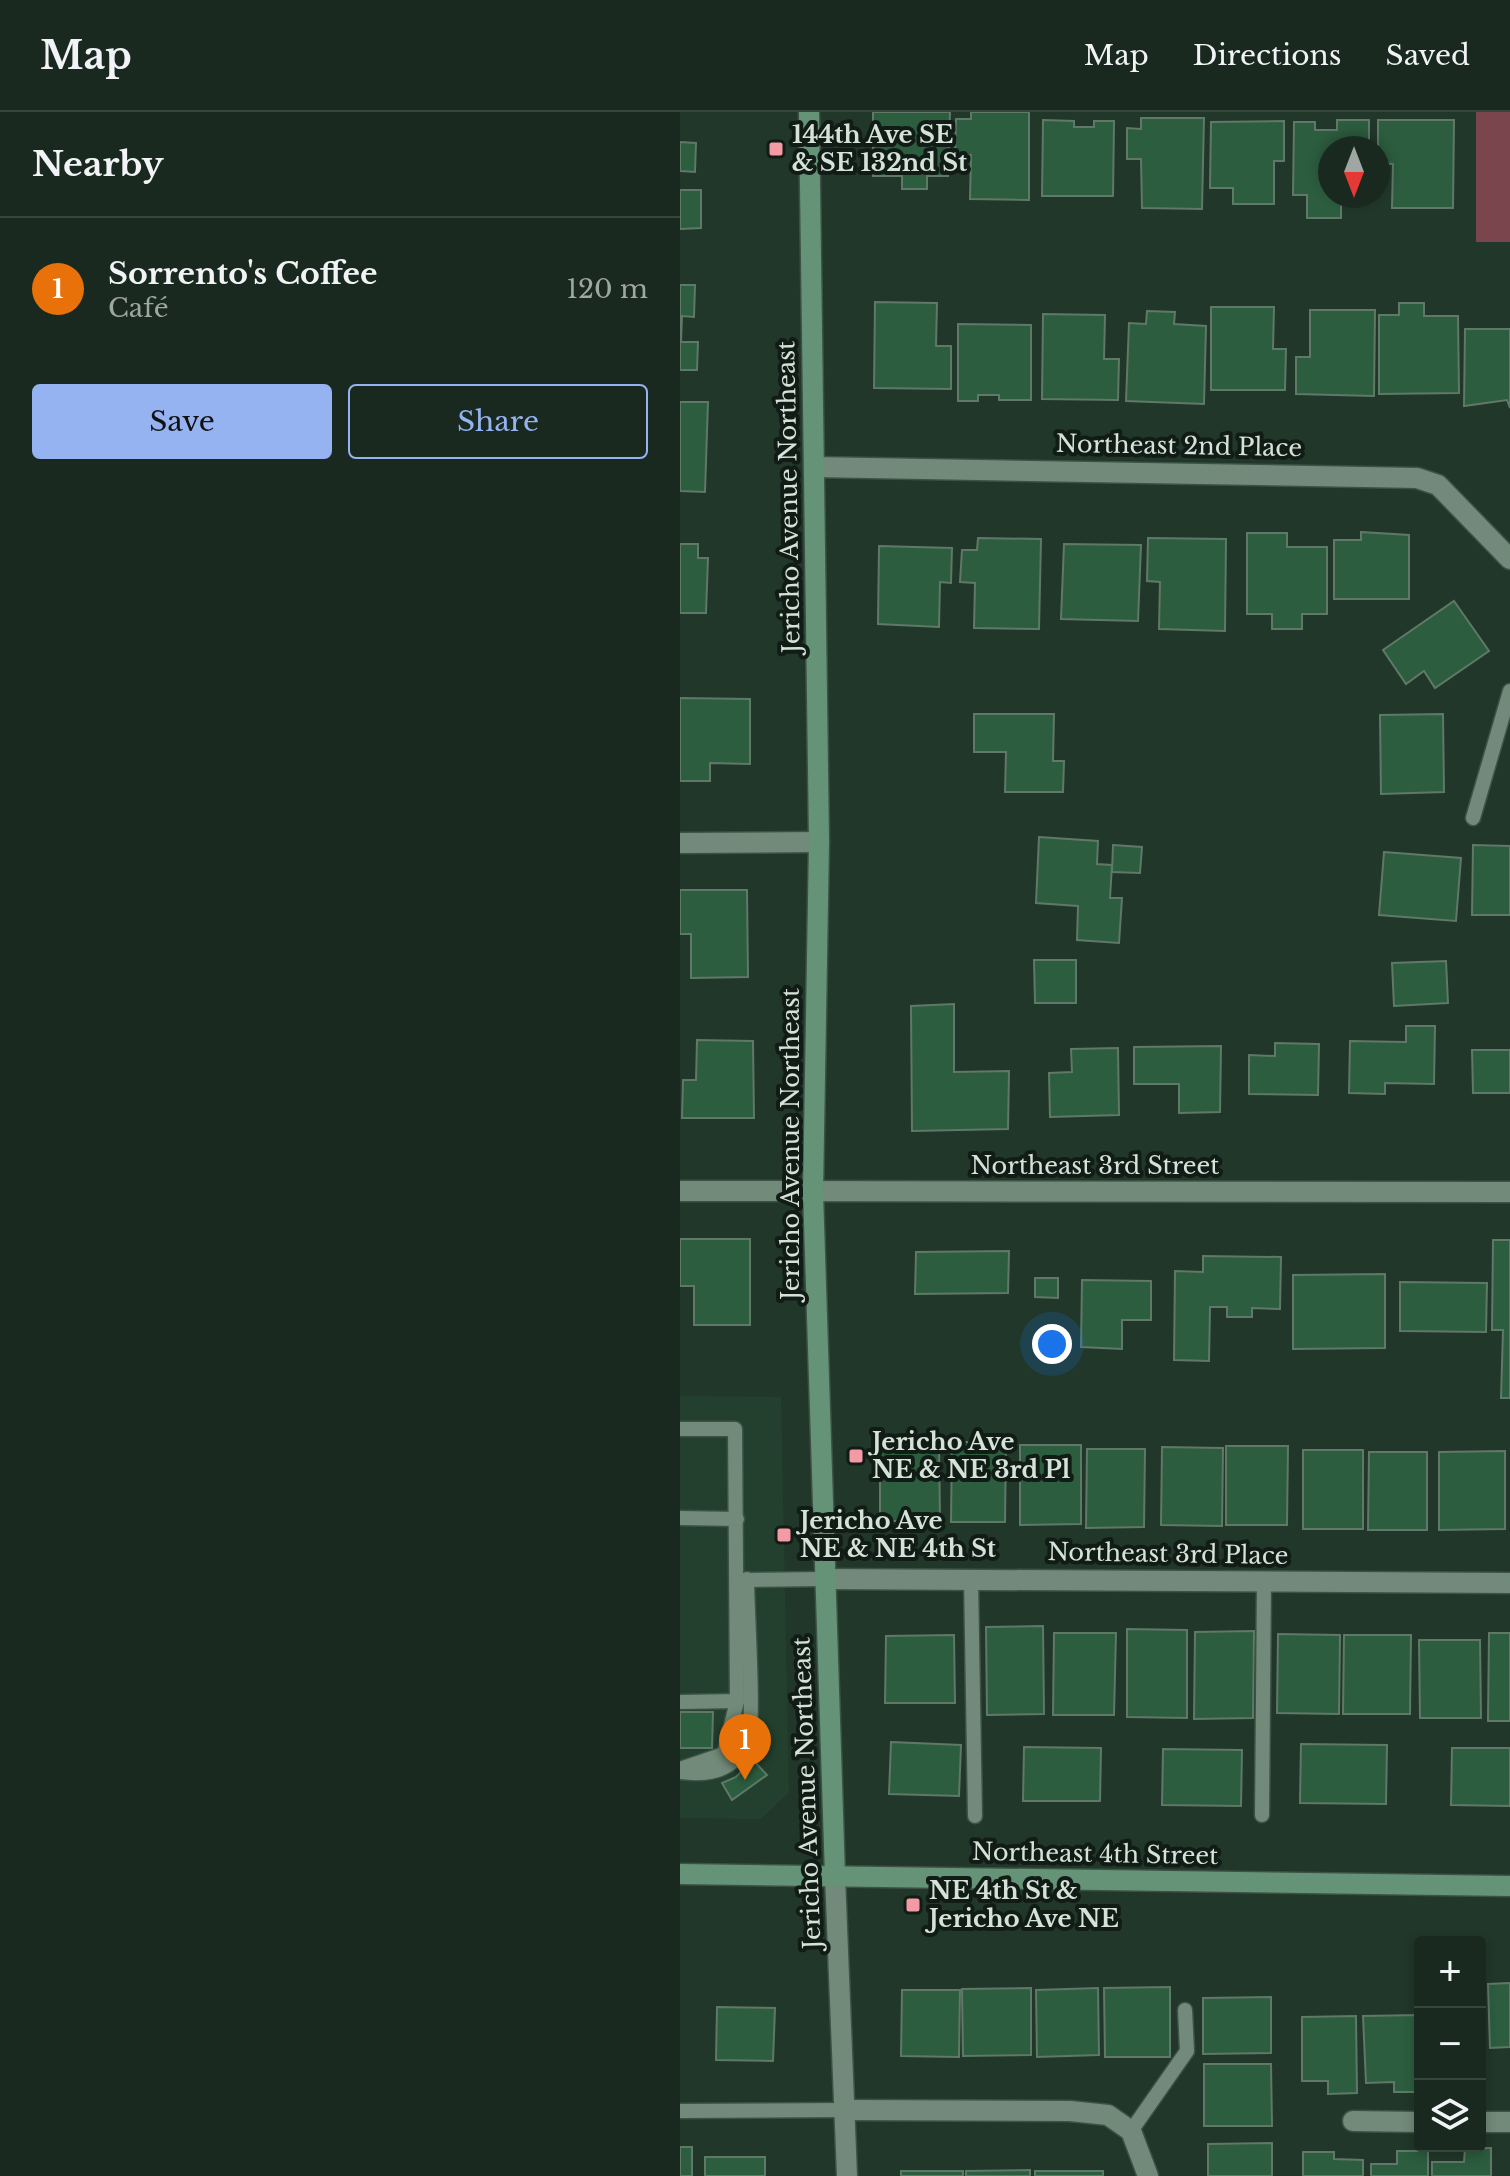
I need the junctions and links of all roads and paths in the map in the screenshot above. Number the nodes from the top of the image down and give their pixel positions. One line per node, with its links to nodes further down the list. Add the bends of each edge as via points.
1 (809, 112): 2 (street, Jericho Avenue Northeast)
2 (814, 467): 3 (street, Northeast 2nd Place, via 1417,478 1438,485); 6 (street, Jericho Avenue Northeast)
3 (1510, 559)
4 (1510, 691): 5 (lane)
5 (1473, 818)
6 (819, 842): 7 (street); 9 (street, Jericho Avenue Northeast)
7 (680, 843)
8 (680, 1191): 9 (street, Northeast 3rd Street)
9 (813, 1192): 10 (street, Northeast 3rd Street); 15 (street, Jericho Avenue Northeast)
10 (1510, 1192)
11 (680, 1429): 13 (lane, via 735,1429)
12 (680, 1518): 13 (lane)
13 (737, 1519): 16 (lane)
14 (971, 1578): 15 (street, Northeast 3rd Place); 17 (street, Northeast 3rd Place); 23 (lane)
15 (825, 1579): 16 (lane); 25 (street, Jericho Avenue Northeast)
16 (741, 1580): 19 (lane); 21 (lane, via 750,1740 733,1764 706,1776)
17 (1264, 1581): 18 (street, Northeast 3rd Place); 22 (lane)
18 (1510, 1583)
19 (737, 1701): 20 (lane); 21 (lane, via 724,1754)
20 (680, 1702)
21 (680, 1771)
22 (1262, 1815)
23 (975, 1816)
24 (680, 1874): 25 (street, Northeast 4th Street)
25 (835, 1876): 26 (street, Northeast 4th Street); 28 (street, Jericho Avenue Northeast)
26 (1510, 1886)
27 (1185, 2010): 34 (lane, via 1187,2051)
28 (846, 2110): 29 (lane); 34 (street, via 1070,2111 1108,2115); 35 (street, Jericho Avenue Northeast)
29 (680, 2111)
30 (1353, 2121): 31 (street)
31 (1414, 2122)
32 (1486, 2122): 33 (street)
33 (1510, 2122)
34 (1131, 2131): 36 (street)
35 (847, 2176)
36 (1148, 2176)

